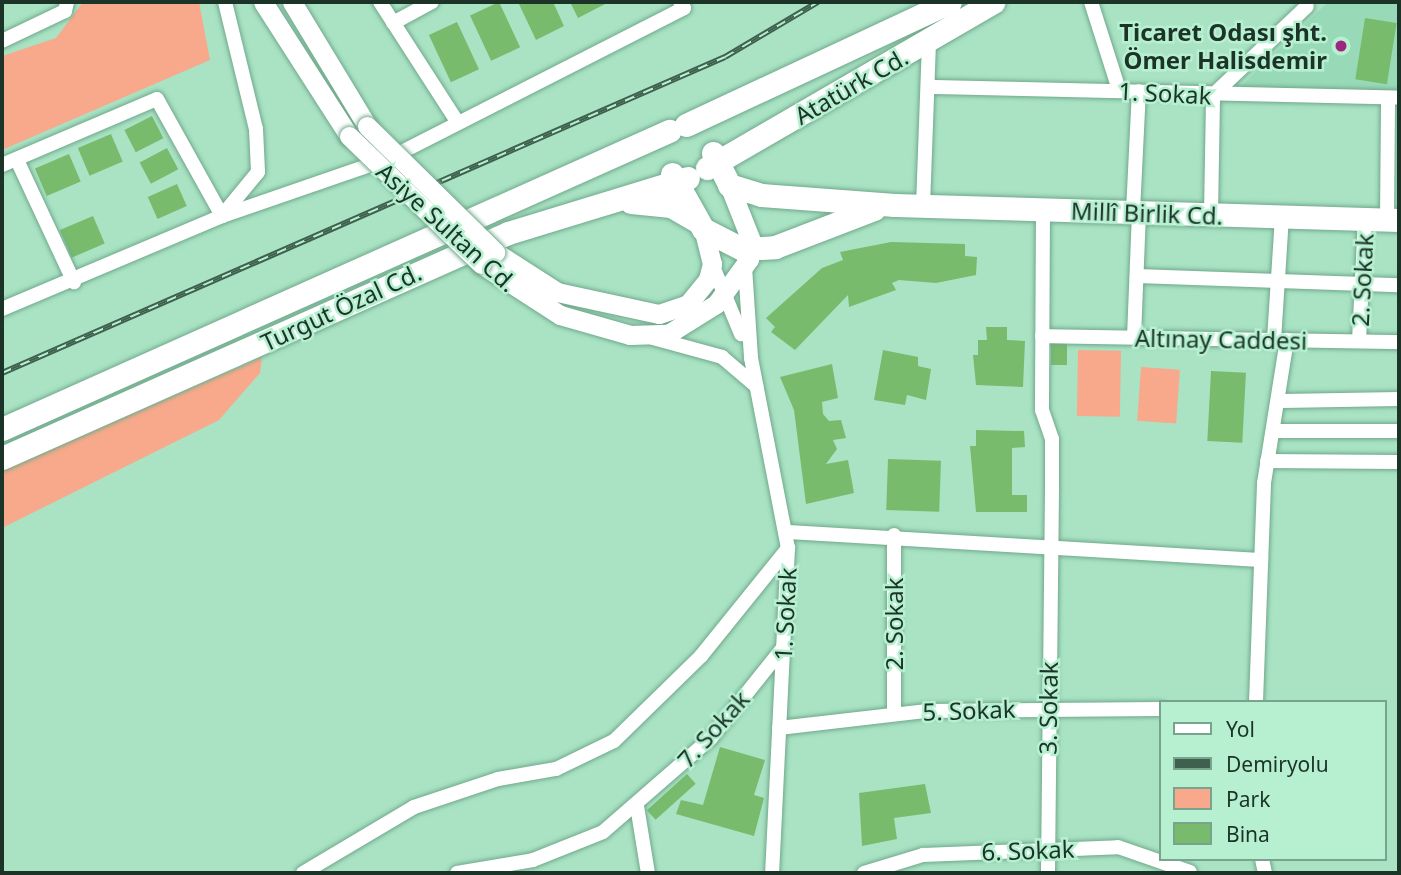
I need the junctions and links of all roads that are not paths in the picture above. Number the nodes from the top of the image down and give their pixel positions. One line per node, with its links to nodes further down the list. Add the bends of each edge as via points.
1 (67, 2): 13 (street, via 65,11)
2 (225, 2): 32 (street, via 256,129 258,172)
3 (264, 2): 36 (main road, Asiye Sultan Cd., bridge, via 349,136)
4 (292, 2): 36 (main road, Asiye Sultan Cd., bridge, via 367,126)
5 (380, 2): 12 (street)
6 (432, 2): 12 (street)
7 (680, 2): 20 (street, via 684,8)
8 (950, 2): 21 (main road, Atatürk Cd.)
9 (993, 2): 14 (main road, Atatürk Cd.)
10 (1091, 2): 16 (street)
11 (1307, 3): 18 (street)
12 (393, 23): 20 (street)
13 (2, 41)
14 (929, 41): 15 (street); 24 (main road, Atatürk Cd.)
15 (931, 87): 16 (street, 1. Sokak); 28 (street)
16 (1119, 90): 17 (street, 1. Sokak)
17 (1139, 91): 18 (street, 1. Sokak); 30 (street)
18 (1213, 95): 19 (street, 1. Sokak); 31 (street)
19 (1394, 98): 34 (street, 2. Sokak)
20 (458, 123): 32 (street, via 388,159)
21 (678, 128): 24 (main road, via 703,131); 24 (main road, via 660,156); 54 (main road, Turgut Özal Cd.)
22 (17, 160): 23 (street); 32 (street, via 157,99); 40 (street)
23 (2, 165)
24 (696, 170): 25 (main road); 26 (main road, Turgut Özal Cd.); 35 (main road)
25 (729, 185): 27 (main road, Millî Birlik Cd., via 761,195); 37 (main road)
26 (611, 201): 35 (main road, via 662,204); 57 (main road, Turgut Özal Cd., via 508,233)
27 (895, 205): 28 (main road, Millî Birlik Cd.); 37 (main road, Millî Birlik Cd.)
28 (923, 206): 29 (main road, Millî Birlik Cd.)
29 (1043, 210): 30 (main road, Millî Birlik Cd.); 46 (street, 3. Sokak)
30 (1136, 212): 31 (main road, Millî Birlik Cd.); 38 (street)
31 (1211, 214): 33 (main road, Millî Birlik Cd.)
32 (222, 216): 40 (street)
33 (1282, 216): 34 (main road, Millî Birlik Cd.); 39 (street)
34 (1384, 219): 41 (street, 2. Sokak)
35 (700, 225): 37 (main road); 43 (main road, Asiye Sultan Cd.)
36 (488, 258): 43 (main road, Asiye Sultan Cd., via 557,292 626,311 670,312); 45 (main road, Asiye Sultan Cd., via 559,315)
37 (748, 259): 43 (main road, Asiye Sultan Cd.)
38 (1137, 276): 39 (street); 47 (street)
39 (1278, 281): 41 (street); 48 (street)
40 (74, 282): 44 (street)
41 (1362, 284): 42 (street); 49 (street, 2. Sokak)
42 (1399, 285)
43 (725, 290): 45 (main road, Asiye Sultan Cd., via 688,326); 51 (street, 1. Sokak, via 751,358)
44 (2, 309)
45 (645, 336): 51 (street, via 722,357)
46 (1042, 336): 47 (street, Altınay Caddesi); 62 (street, 3. Sokak, via 1042,410 1052,439)
47 (1134, 337): 48 (street, Altınay Caddesi)
48 (1281, 340): 49 (street, Altınay Caddesi); 53 (street)
49 (1359, 341): 50 (street, Altınay Caddesi)
50 (1399, 342)
51 (757, 388): 60 (street, 1. Sokak)
52 (1399, 399): 53 (street)
53 (1282, 401): 55 (street)
54 (2, 429)
55 (1274, 431): 56 (street); 58 (street)
56 (1399, 431)
57 (2, 458)
58 (1267, 461): 59 (street); 64 (street)
59 (1399, 462)
60 (787, 532): 61 (street); 63 (street, 1. Sokak)
61 (894, 536): 62 (street); 69 (street, 2. Sokak)
62 (1051, 543): 64 (street); 67 (street, 3. Sokak)
63 (788, 548): 65 (street, 1. Sokak); 77 (street, via 710,646 614,741 556,769 498,779 414,807)
64 (1261, 560): 66 (street)
65 (783, 648): 70 (street, 1. Sokak); 71 (street, 7. Sokak, via 710,739)
66 (1256, 700)
67 (1047, 709): 68 (street, 5. Sokak); 69 (street, 5. Sokak); 72 (street, 3. Sokak)
68 (1160, 709)
69 (894, 713): 70 (street, 5. Sokak)
70 (779, 728): 80 (street, 1. Sokak)
71 (637, 806): 75 (street, 7. Sokak, via 572,849); 79 (street)
72 (1048, 849): 73 (street, 6. Sokak, via 1133,848); 81 (street, 6. Sokak, via 923,855); 82 (street, 3. Sokak)
73 (1160, 857)
74 (1171, 861): 76 (street, 6. Sokak)
75 (509, 868): 78 (street, 7. Sokak)
76 (1192, 868)
77 (303, 873)
78 (457, 873)
79 (648, 873)
80 (772, 873)
81 (864, 873)
82 (1048, 873)

